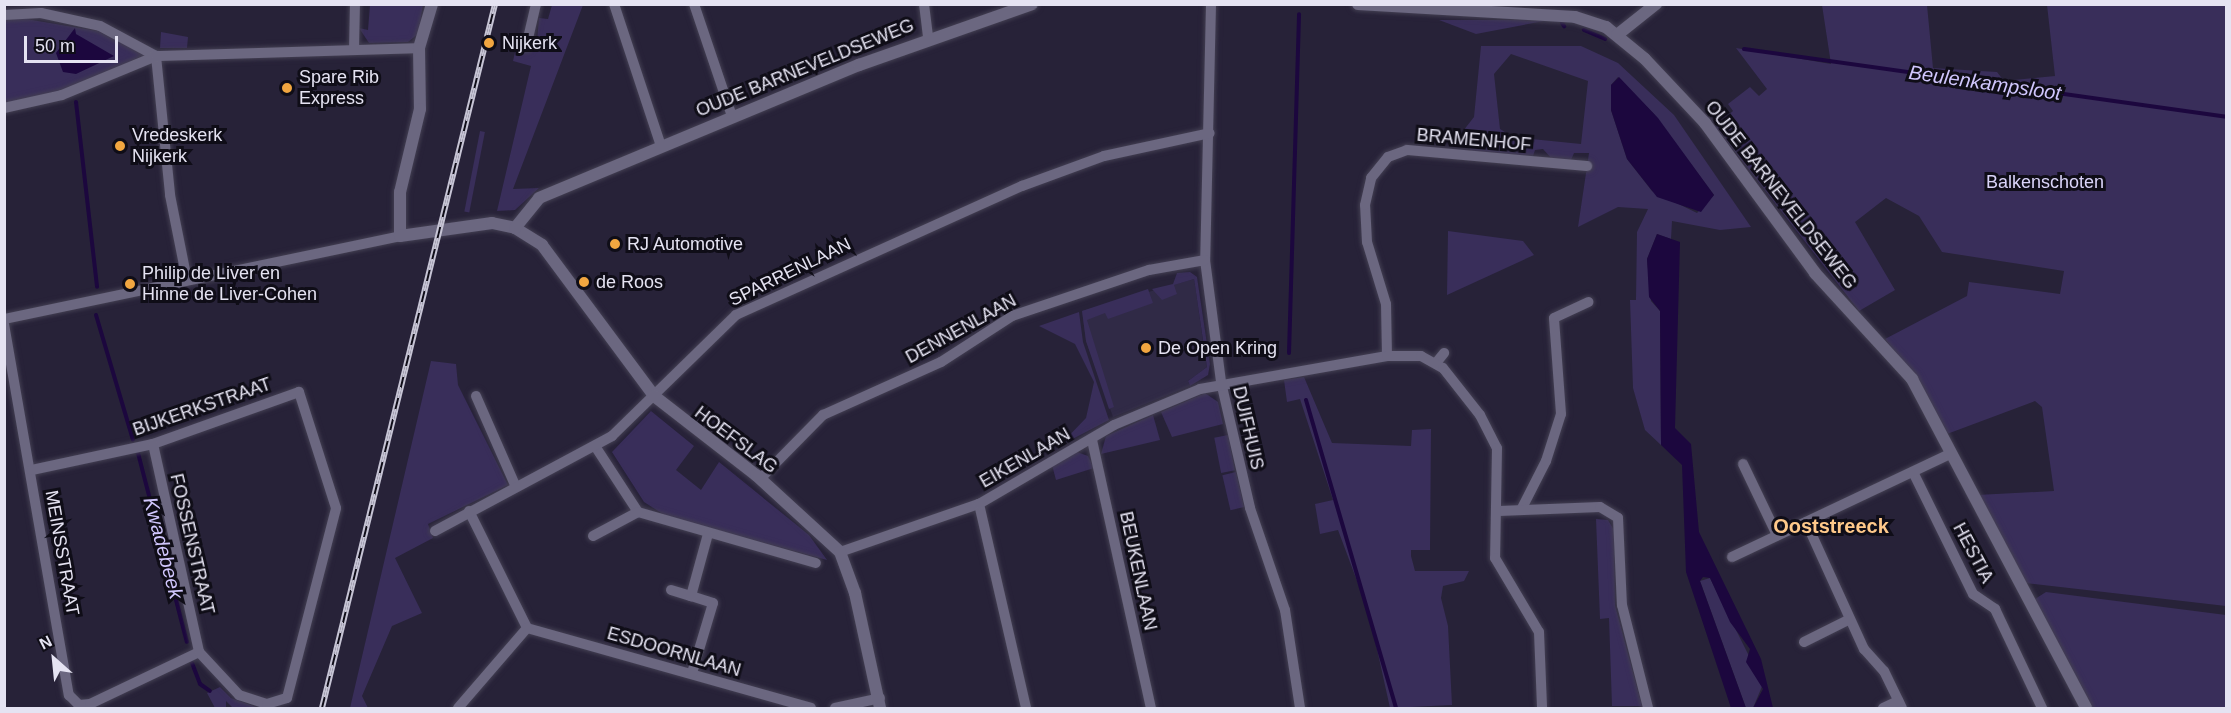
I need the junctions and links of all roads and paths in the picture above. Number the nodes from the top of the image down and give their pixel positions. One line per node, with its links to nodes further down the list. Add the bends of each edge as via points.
1 (355, 4): 16 (street)
2 (432, 4): 15 (street)
3 (536, 4): 14 (street)
4 (614, 4): 21 (street)
5 (694, 4): 19 (street)
6 (924, 4): 13 (street)
7 (1032, 4): 13 (street, OUDE BARNEVELDSEWEG)
8 (1211, 4): 20 (street, DUIFHUIS)
9 (1358, 4): 12 (street, OUDE BARNEVELDSEWEG, via 1431,12 1551,13 1589,21)
10 (1656, 4): 12 (street)
11 (4, 15): 17 (street, via 41,13 100,26)
12 (1617, 34): 39 (street, OUDE BARNEVELDSEWEG, via 1705,123 1815,273 1912,379)
13 (928, 38): 19 (street, OUDE BARNEVELDSEWEG)
14 (526, 47)
15 (419, 48): 16 (street); 24 (street, via 420,109 400,192)
16 (354, 50): 17 (street)
17 (156, 56): 18 (street, via 62,95); 26 (street, via 170,195)
18 (4, 108)
19 (732, 116): 21 (street, OUDE BARNEVELDSEWEG)
20 (1210, 134): 25 (street, DUIFHUIS); 35 (street, SPARRENLAAN, via 1104,156 815,276 736,315)
21 (661, 146): 23 (street, OUDE BARNEVELDSEWEG, via 539,198)
22 (1587, 166): 31 (street, BRAMENHOF, via 1407,150 1388,157 1371,178 1365,205 1367,242 1386,304)
23 (515, 228): 24 (street, via 492,223); 35 (street, HOEFSLAG, via 543,244)
24 (400, 236): 26 (street)
25 (1204, 260): 33 (street, DUIFHUIS); 43 (street, DENNENLAAN, via 1149,270 1004,320 941,362 823,416)
26 (187, 280): 28 (street)
27 (1589, 302): 46 (street, via 1554,318 1561,414 1546,461)
28 (4, 319)
29 (4, 324): 41 (street, MEINSSTRAAT)
30 (1444, 353): 32 (street)
31 (1387, 356): 32 (street, EIKENLAAN, via 1421,356); 33 (street, EIKENLAAN)
32 (1436, 363): 48 (street, via 1480,414 1497,448)
33 (1221, 382): 36 (street, EIKENLAAN, via 1114,425); 72 (street, DUIFHUIS, via 1250,508 1285,610)
34 (476, 396): 44 (street)
35 (654, 396): 38 (street, SPARRENLAAN); 43 (street, HOEFSLAG)
36 (1092, 440): 45 (street, EIKENLAAN); 71 (street, BEUKENLAAN)
37 (153, 444): 41 (street, BIJKERKSTRAAT); 63 (street, FOSSENSTRAAT); 63 (street, BIJKERKSTRAAT, via 298,392 336,508 287,698 267,704 239,695)
38 (595, 446): 44 (street, SPARRENLAAN); 49 (street)
39 (1950, 454): 42 (street); 77 (street, OUDE BARNEVELDSEWEG)
40 (1743, 464): 53 (street)
41 (32, 470): 63 (street, MEINSSTRAAT, via 69,695 79,705 90,704)
42 (1913, 472): 50 (street); 76 (street, HESTIA, via 1974,594 1995,609)
43 (760, 479): 55 (street, HOEFSLAG)
44 (516, 487): 47 (street, SPARRENLAAN)
45 (979, 504): 55 (street, EIKENLAAN); 70 (street)
46 (1521, 510): 48 (street); 74 (street, via 1600,507 1618,518 1622,605)
47 (469, 511): 51 (street, SPARRENLAAN); 61 (street)
48 (1499, 511): 73 (street, via 1495,558 1539,632)
49 (638, 512): 52 (street); 54 (street)
50 (1806, 522): 53 (street); 60 (street)
51 (435, 531)
52 (708, 534): 57 (street); 59 (street)
53 (1777, 535): 56 (street)
54 (593, 536)
55 (840, 552): 65 (street)
56 (1732, 557)
57 (816, 563)
58 (671, 590): 59 (street)
59 (691, 596): 64 (street, via 713,603)
60 (1850, 619): 62 (street); 66 (street)
61 (527, 628): 64 (street, ESDOORNLAAN); 67 (street)
62 (1804, 642)
63 (198, 652)
64 (692, 673): 68 (street, ESDOORNLAAN)
65 (880, 703): 69 (street)
66 (1900, 705): 75 (street)
67 (463, 707)
68 (811, 708)
69 (835, 708)
70 (1026, 708)
71 (1151, 708)
72 (1299, 708)
73 (1542, 708)
74 (1648, 708)
75 (1883, 708)
76 (2042, 708)
77 (2086, 708)

